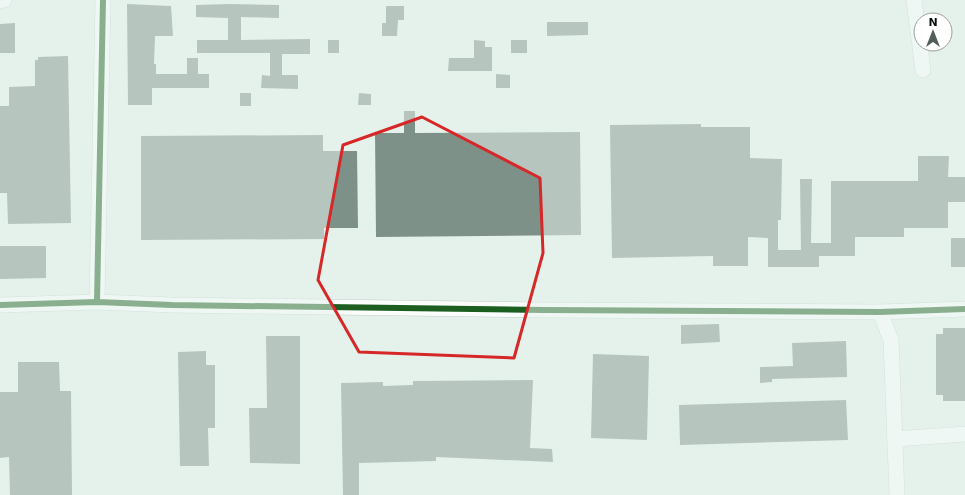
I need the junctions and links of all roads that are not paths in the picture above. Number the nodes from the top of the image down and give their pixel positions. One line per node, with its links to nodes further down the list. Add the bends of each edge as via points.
1 (4, 0): 4 (street)
2 (103, 0): 6 (street)
3 (914, 0): 5 (street)
4 (0, 1)
5 (923, 70)
6 (97, 302): 7 (street); 9 (street, via 544,310)
7 (0, 304)
8 (965, 309): 9 (street)
9 (880, 312): 11 (street, via 891,340)
10 (965, 434): 11 (street)
11 (895, 439): 12 (street)
12 (897, 495)

